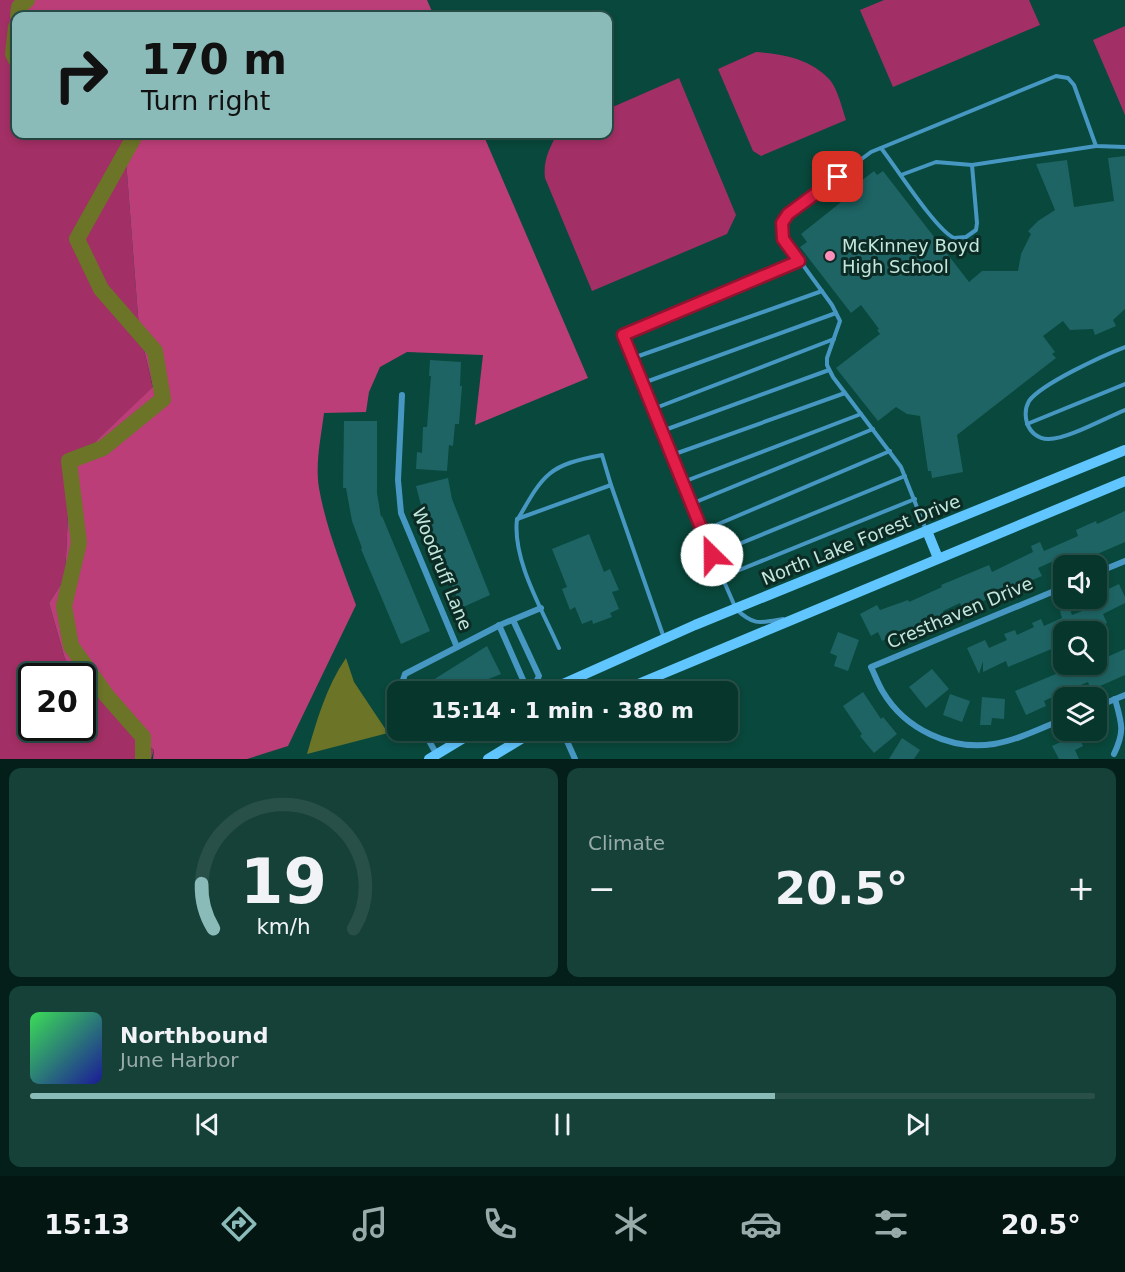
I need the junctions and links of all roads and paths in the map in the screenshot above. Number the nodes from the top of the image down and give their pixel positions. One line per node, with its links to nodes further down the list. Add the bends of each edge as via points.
1 (1096, 146): 2 (lane); 3 (lane, via 1074,85 1068,78 1056,76); 4 (lane)
2 (1125, 147)
3 (881, 148): 5 (lane); 6 (lane, via 788,214 782,223 783,239)
4 (972, 165): 5 (lane, via 936,162); 5 (lane, via 977,223 974,232 959,239 945,232)
5 (901, 175)
6 (799, 261): 7 (lane); 11 (lane, via 623,335)
7 (822, 291): 8 (lane); 11 (lane)
8 (836, 313): 9 (lane, via 840,321); 13 (lane)
9 (835, 339): 12 (lane, via 827,358); 17 (lane)
10 (1125, 347): 20 (lane, via 1068,375 1030,400 1025,409)
11 (633, 358): 13 (lane)
12 (829, 370): 15 (lane); 22 (lane)
13 (643, 383): 17 (lane)
14 (1125, 384): 20 (lane)
15 (845, 393): 19 (lane); 25 (lane)
16 (402, 395): 47 (street, Woodruff Lane, via 398,480 401,513)
17 (653, 409): 22 (lane)
18 (1125, 410): 20 (lane, via 1056,438 1040,438)
19 (861, 414): 21 (lane); 28 (lane)
20 (1028, 424)
21 (873, 429): 24 (lane); 31 (lane)
22 (662, 431): 25 (lane)
23 (1125, 450): 34 (main road, North Lake Forest Drive)
24 (890, 451): 26 (lane); 33 (lane)
25 (672, 455): 28 (lane)
26 (906, 476): 30 (lane); 35 (lane)
27 (1125, 481): 36 (main road)
28 (682, 482): 31 (lane)
29 (611, 485): 32 (lane); 32 (lane, via 602,455 556,468 538,484); 46 (lane)
30 (915, 499): 34 (lane); 39 (lane)
31 (691, 504): 33 (lane)
32 (518, 519): 41 (lane, via 516,542)
33 (702, 531): 35 (lane)
34 (927, 531): 36 (main road); 42 (main road, North Lake Forest Drive)
35 (712, 555): 39 (lane)
36 (938, 558): 43 (main road)
37 (1125, 561): 38 (street)
38 (1107, 568)
39 (722, 577): 42 (lane)
40 (1053, 592): 57 (street, Cresthaven Drive, via 871,666 897,710 911,723 948,742 994,744)
41 (541, 608): 44 (street); 48 (lane)
42 (736, 609): 43 (lane, via 758,623); 46 (main road, North Lake Forest Drive)
43 (795, 617): 53 (main road)
44 (513, 620): 45 (street); 51 (street)
45 (499, 626): 47 (street); 50 (street)
46 (664, 639): 52 (main road, North Lake Forest Drive)
47 (457, 647): 49 (street, via 405,674)
48 (559, 648)
49 (403, 681)
50 (524, 681)
51 (538, 681)
52 (570, 681)
53 (645, 681)
54 (1125, 695): 55 (street)
55 (1115, 699): 56 (street); 62 (street, via 1124,738)
56 (1107, 702)
57 (1053, 724)
58 (427, 741): 63 (street)
59 (459, 741): 63 (main road)
60 (518, 741): 64 (main road)
61 (567, 741): 65 (street)
62 (1114, 754)
63 (433, 757)
64 (488, 759)
65 (575, 759)

